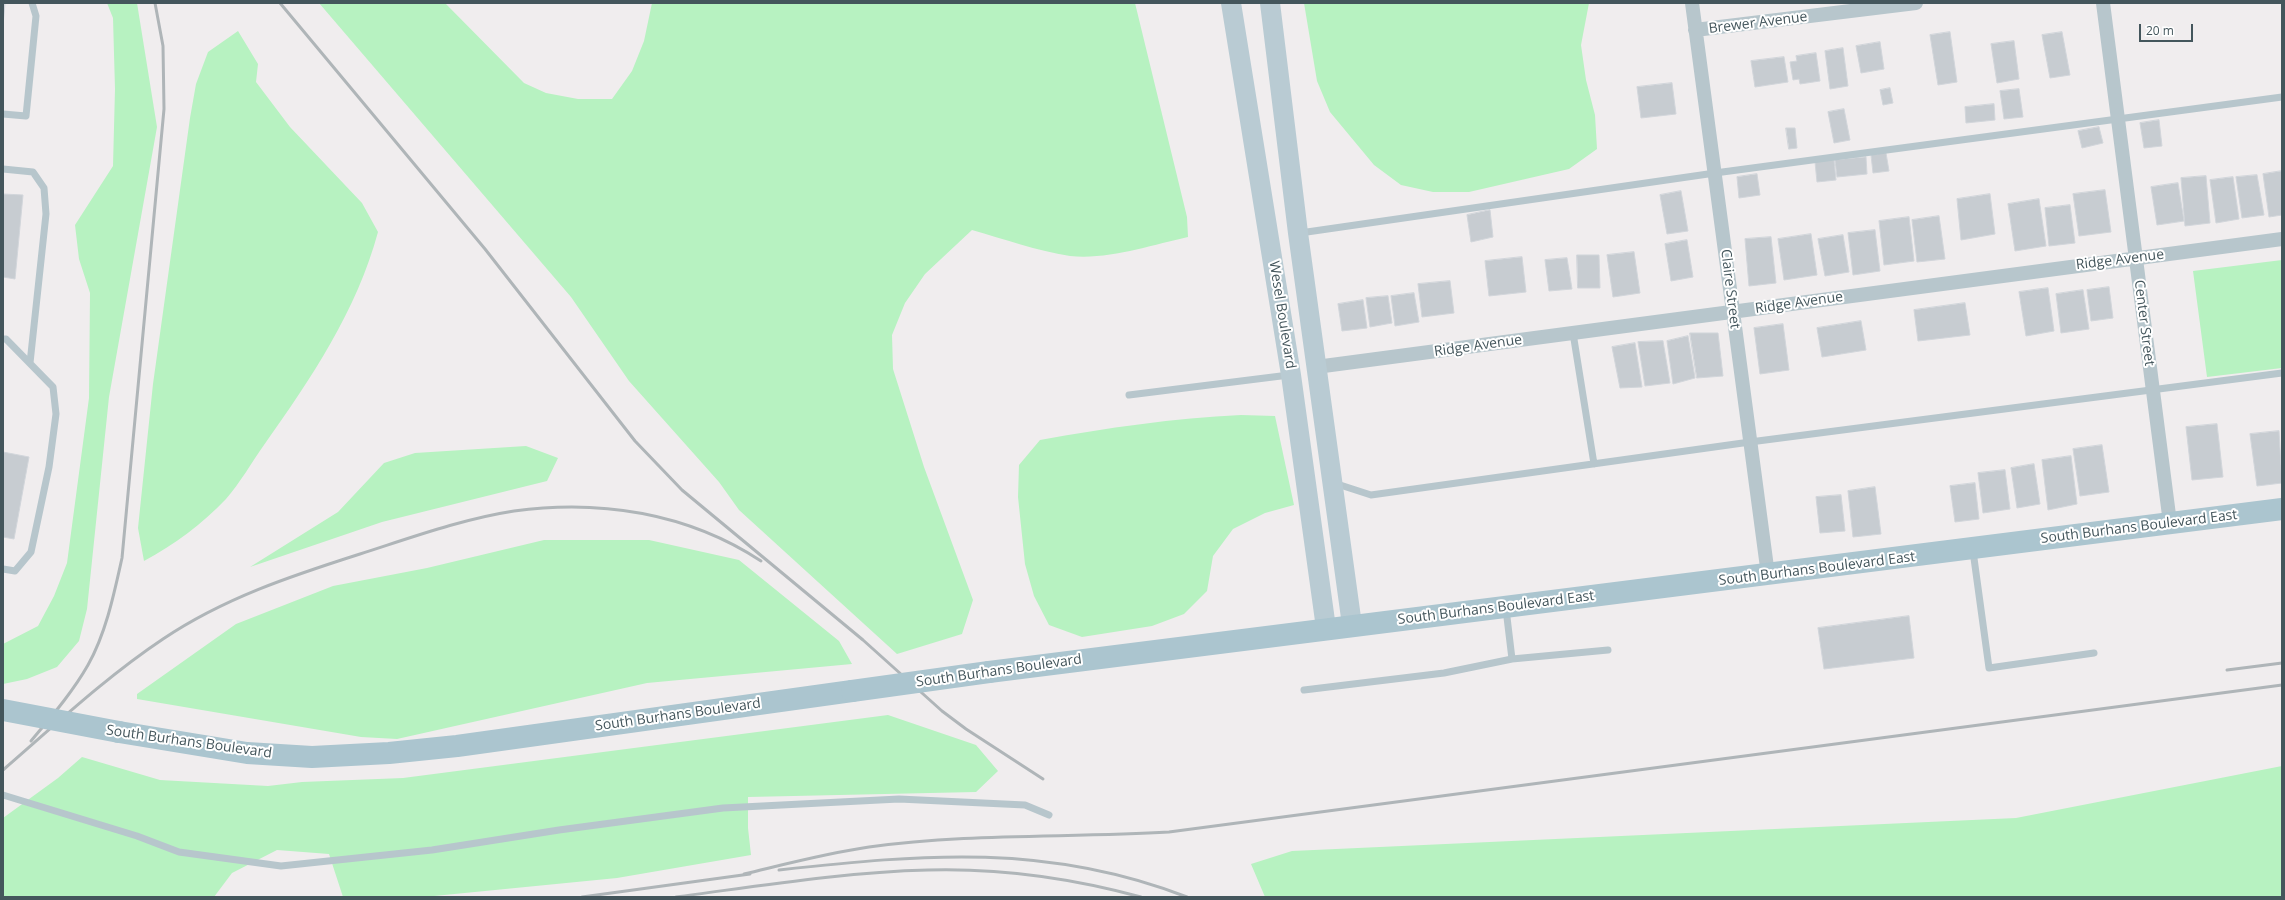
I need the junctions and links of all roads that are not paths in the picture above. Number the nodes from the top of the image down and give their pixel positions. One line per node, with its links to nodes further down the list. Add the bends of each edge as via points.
1 (32, 3): 10 (lane, via 36,16 26,116)
2 (1231, 3): 23 (main road, Wesel Boulevard)
3 (1270, 3): 14 (main road, Wesel Boulevard)
4 (1692, 3): 8 (street, Claire Street)
5 (1916, 3): 7 (street, Brewer Avenue)
6 (2103, 3): 11 (street, Center Street)
7 (1851, 7): 8 (street, Brewer Avenue)
8 (1695, 30): 13 (street, Claire Street)
9 (2282, 97): 11 (lane)
10 (3, 114)
11 (2118, 118): 13 (lane); 16 (street, Center Street)
12 (3, 168): 20 (lane, via 33,172 44,188 46,214)
13 (1715, 173): 14 (lane); 17 (street, Claire Street)
14 (1298, 233): 21 (main road, Wesel Boulevard)
15 (2282, 239): 16 (street, Ridge Avenue)
16 (2136, 257): 17 (street, Ridge Avenue); 24 (street, Center Street)
17 (1732, 312): 18 (street, Ridge Avenue); 26 (street, Claire Street)
18 (1573, 333): 21 (street, Ridge Avenue); 27 (lane)
19 (3, 338): 20 (lane)
20 (30, 363): 32 (lane, via 54,387 56,414 50,459 31,552 15,571)
21 (1316, 367): 28 (main road, Wesel Boulevard)
22 (2282, 373): 24 (lane)
23 (1291, 375): 25 (lane); 36 (main road, Wesel Boulevard)
24 (2153, 390): 26 (lane); 30 (street, Center Street)
25 (1129, 395)
26 (1750, 442): 27 (lane); 33 (street, Claire Street)
27 (1594, 464): 28 (lane, via 1371,495)
28 (1332, 482): 35 (main road, Wesel Boulevard)
29 (2282, 509): 30 (main road, South Burhans Boulevard East)
30 (2170, 523): 31 (main road, South Burhans Boulevard East)
31 (1972, 549): 33 (main road, South Burhans Boulevard East); 38 (lane, via 1989,668)
32 (3, 569)
33 (1768, 575): 34 (main road, South Burhans Boulevard East)
34 (1506, 607): 35 (main road, South Burhans Boulevard East); 39 (lane)
35 (1352, 625): 36 (main road, South Burhans Boulevard)
36 (1326, 628): 41 (main road, South Burhans Boulevard, bridge, via 457,746 389,753 312,757 247,753)
37 (1608, 650): 39 (lane)
38 (2094, 653)
39 (1512, 659): 40 (lane, via 1444,673)
40 (1304, 690)
41 (3, 710)
42 (3, 795): 43 (lane, via 137,836 179,852 281,866 432,850 724,808 899,799 1025,806)
43 (1049, 815)

